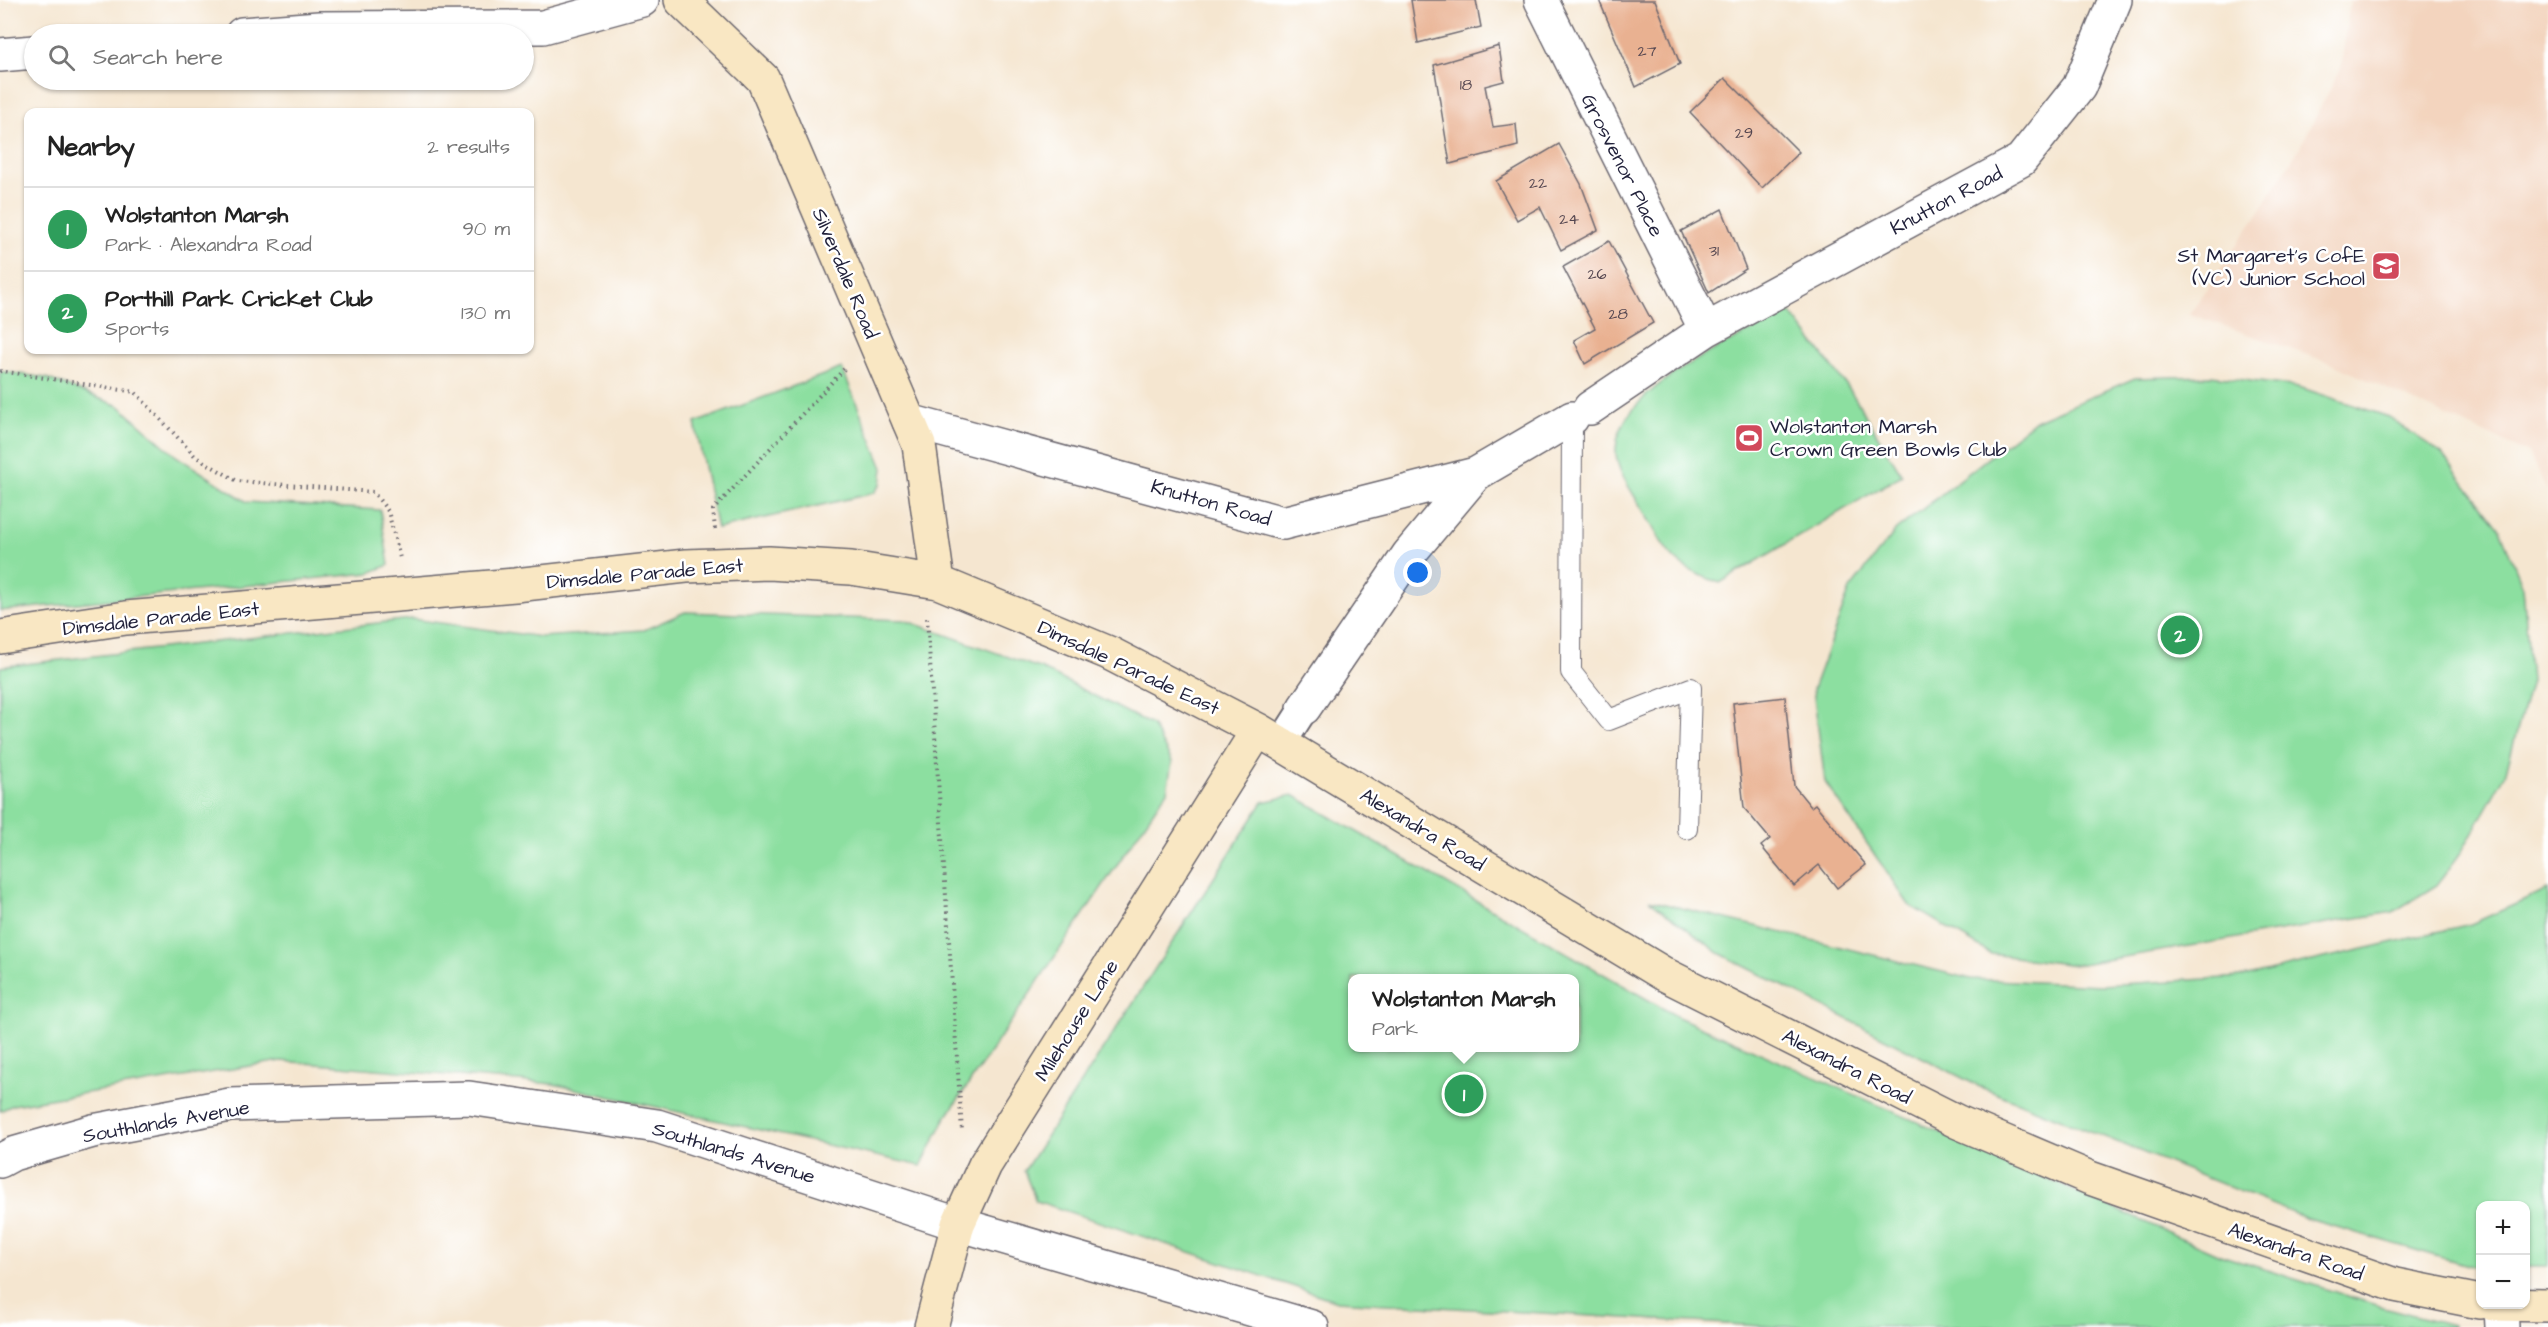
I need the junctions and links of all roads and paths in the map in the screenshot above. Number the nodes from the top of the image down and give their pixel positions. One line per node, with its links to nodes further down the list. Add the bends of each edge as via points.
1 (642, 0): 5 (street)
2 (681, 0): 9 (main road, Silverdale Road, via 763,79)
3 (1541, 0): 8 (street, Grosvenor Place)
4 (2115, 0): 8 (street, Knutton Road, via 2079,87 2021,160)
5 (534, 27)
6 (24, 53): 7 (street)
7 (0, 55)
8 (1706, 330): 11 (street, Knutton Road)
9 (879, 352): 12 (main road, Silverdale Road); 14 (path, via 842,368 713,510)
10 (0, 371): 16 (path, via 135,392 196,457 237,481 373,492 388,511)
11 (1581, 413): 13 (street, Knutton Road); 20 (lane, via 1571,672 1609,720 1691,688)
12 (909, 421): 13 (street, Knutton Road, via 1283,523); 15 (main road, Silverdale Road, via 919,445)
13 (1476, 474): 18 (street, via 1409,554)
14 (718, 565): 15 (main road, Dimsdale Parade East, via 770,563 851,568); 16 (main road, Dimsdale Parade East)
15 (931, 581): 19 (main road, Dimsdale Parade East, via 1109,653); 21 (path)
16 (410, 594): 17 (main road, Dimsdale Parade East, via 126,618)
17 (0, 637)
18 (1304, 708): 19 (street)
19 (1270, 737): 23 (main road, Milehouse Lane, via 985,1165); 25 (main road, Alexandra Road, via 1664,974 1958,1122 2090,1178 2395,1286)
20 (1687, 829)
21 (962, 1133)
22 (0, 1161): 23 (street, Southlands Avenue, via 93,1131 230,1105 469,1098 657,1126)
23 (958, 1224): 26 (main road, Milehouse Lane); 27 (street, Southlands Avenue)
24 (2548, 1305): 25 (main road, Alexandra Road)
25 (2494, 1310)
26 (931, 1327)
27 (1312, 1327)

